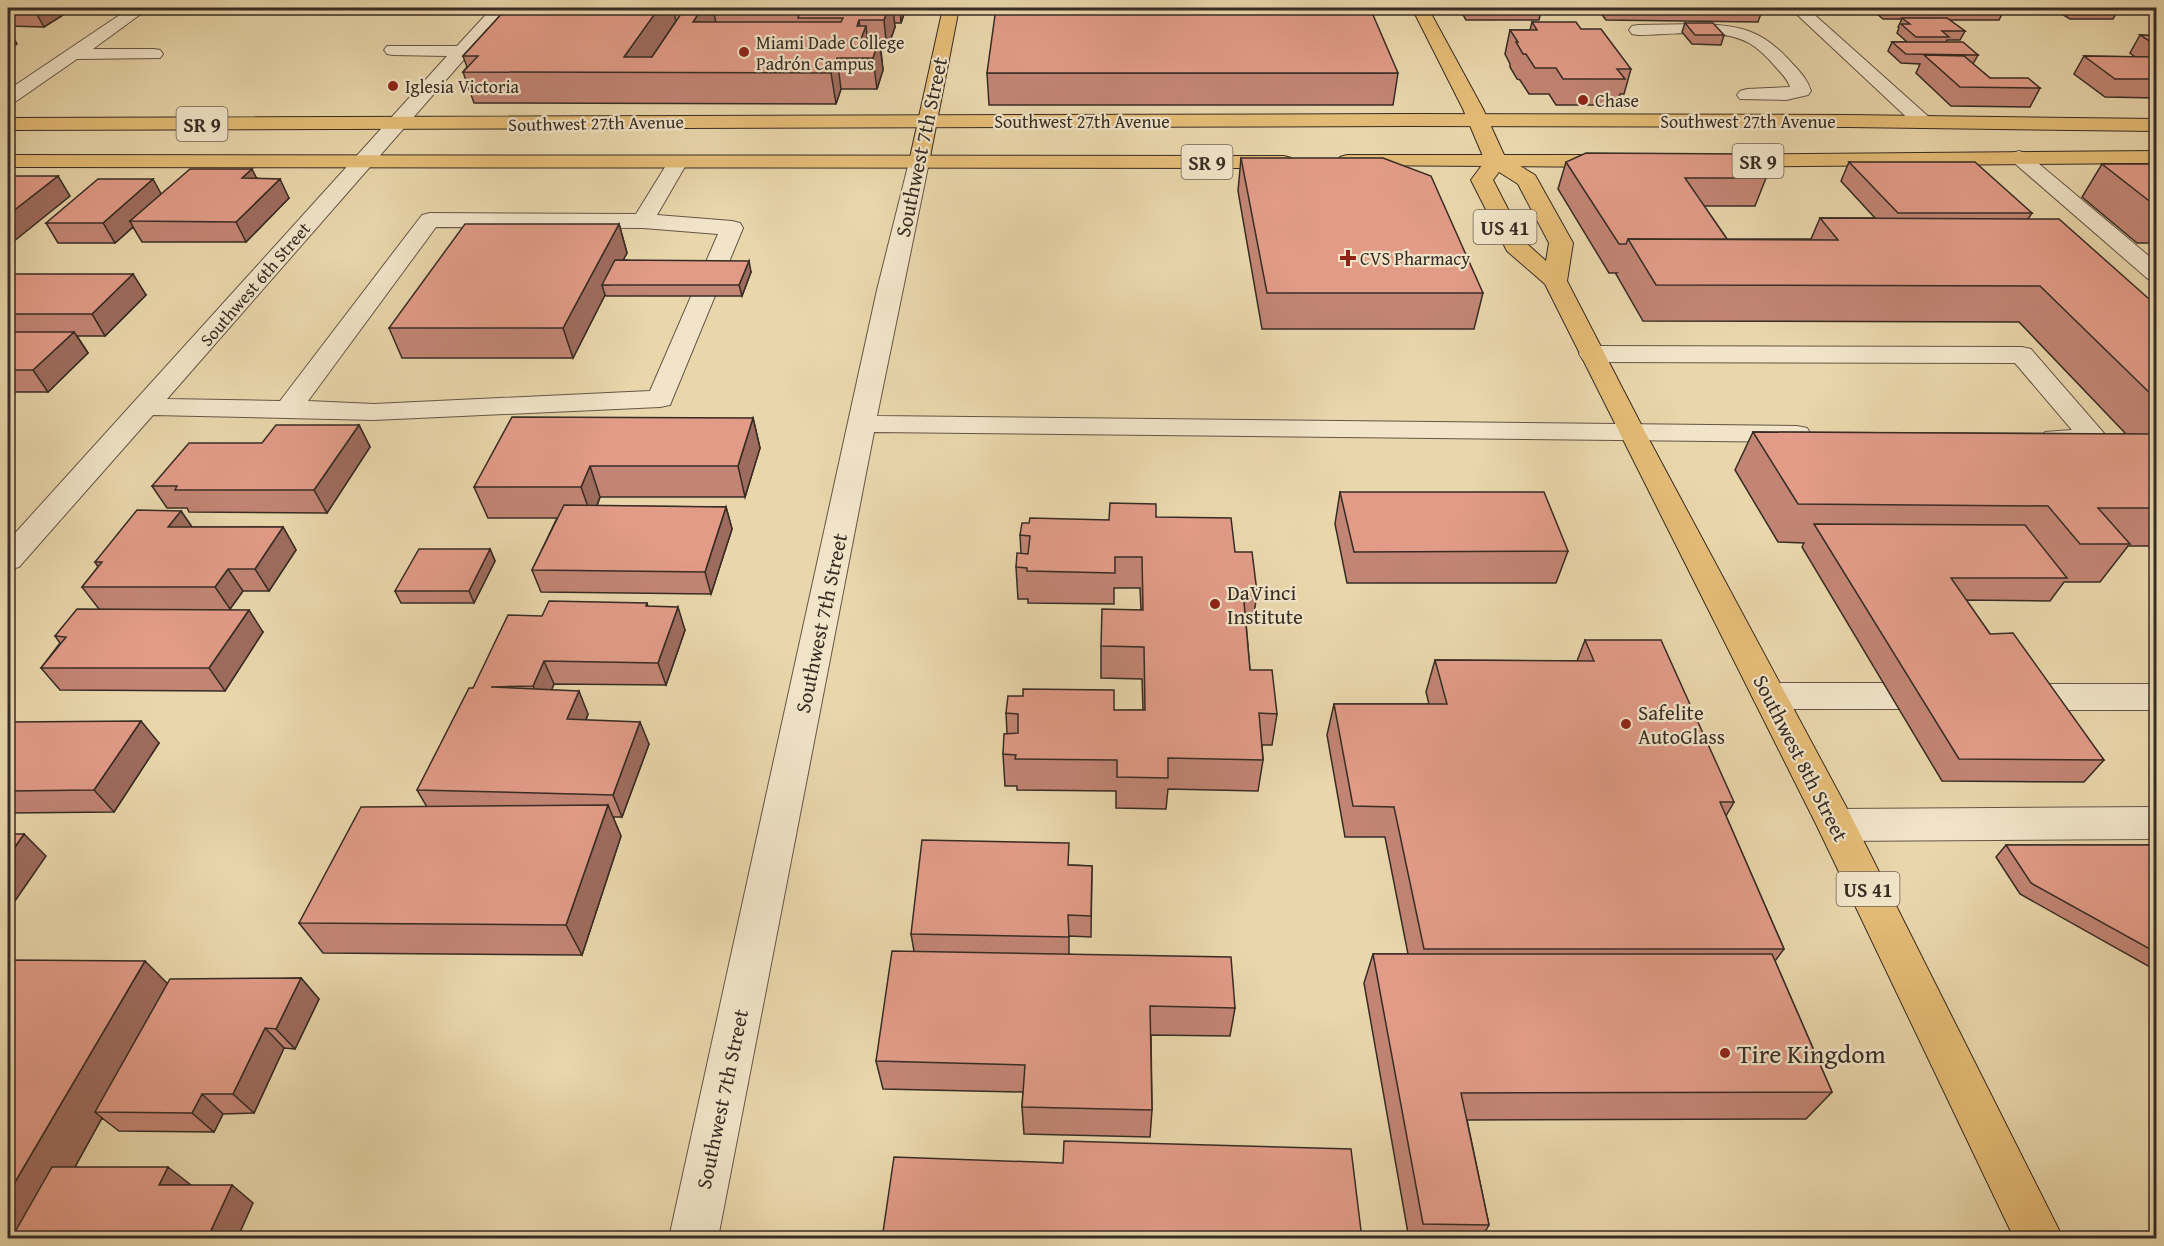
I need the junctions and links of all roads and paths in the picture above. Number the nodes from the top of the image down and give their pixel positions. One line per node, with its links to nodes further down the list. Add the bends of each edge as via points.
1 (141, 8): 9 (street)
2 (501, 8): 8 (street, Southwest 6th Street)
3 (951, 8): 14 (main road, Southwest 7th Street)
4 (1798, 8): 15 (street)
5 (1418, 14): 13 (main road)
6 (1638, 30): 11 (street, via 1741,33 1756,39 1798,81 1801,91)
7 (393, 50): 8 (street)
8 (462, 51): 17 (street, Southwest 6th Street)
9 (73, 54): 10 (street); 12 (street)
10 (154, 54)
11 (1747, 94)
12 (8, 98)
13 (1478, 120): 14 (main road, Southwest 27th Avenue / SR 9); 15 (main road, Southwest 27th Avenue / SR 9); 24 (main road)
14 (928, 121): 17 (main road, Southwest 27th Avenue / SR 9); 27 (main road, Southwest 7th Street)
15 (1923, 122): 18 (main road, Southwest 27th Avenue / SR 9)
16 (8, 124): 17 (main road, Southwest 27th Avenue / SR 9)
17 (396, 125): 23 (street, Southwest 6th Street)
18 (2157, 125)
19 (2157, 157): 21 (main road, Southwest 27th Avenue / SR 9)
20 (1952, 158): 21 (main road, Southwest 27th Avenue / SR 9); 26 (main road, Southwest 27th Avenue / SR 9); 31 (street)
21 (2019, 158): 33 (street)
22 (8, 161): 23 (main road, Southwest 27th Avenue / SR 9)
23 (364, 161): 30 (main road, Southwest 27th Avenue / SR 9); 36 (street, Southwest 6th Street)
24 (1496, 161): 25 (main road); 29 (main road); 34 (main road, US 41, via 1527,180 1561,243); 34 (main road, Southwest 8th Street / US 41, via 1482,180 1515,246)
25 (1631, 161)
26 (1690, 161)
27 (919, 162): 28 (main road, Southwest 27th Avenue / SR 9); 30 (main road, Southwest 27th Avenue / SR 9); 38 (street, Southwest 7th Street)
28 (1300, 162)
29 (1323, 162)
30 (677, 163): 32 (street)
31 (1975, 180)
32 (643, 221): 37 (street, via 430,220); 37 (street, via 732,228 660,399 374,412)
33 (2157, 274)
34 (1555, 281): 35 (main road, Southwest 8th Street / US 41)
35 (1592, 354): 39 (main road, Southwest 8th Street / US 41); 41 (street, via 2022,356 2094,439)
36 (147, 407): 37 (street); 42 (street, Southwest 6th Street)
37 (288, 408)
38 (862, 424): 39 (street); 47 (street, Southwest 7th Street)
39 (1631, 432): 40 (street); 43 (main road, Southwest 8th Street / US 41)
40 (1821, 435)
41 (2035, 438)
42 (8, 560)
43 (1769, 696): 44 (street); 46 (main road, Southwest 8th Street / US 41)
44 (2157, 697)
45 (2157, 823): 46 (street)
46 (1836, 825): 48 (main road, Southwest 8th Street / US 41)
47 (693, 1239)
48 (2039, 1239)

